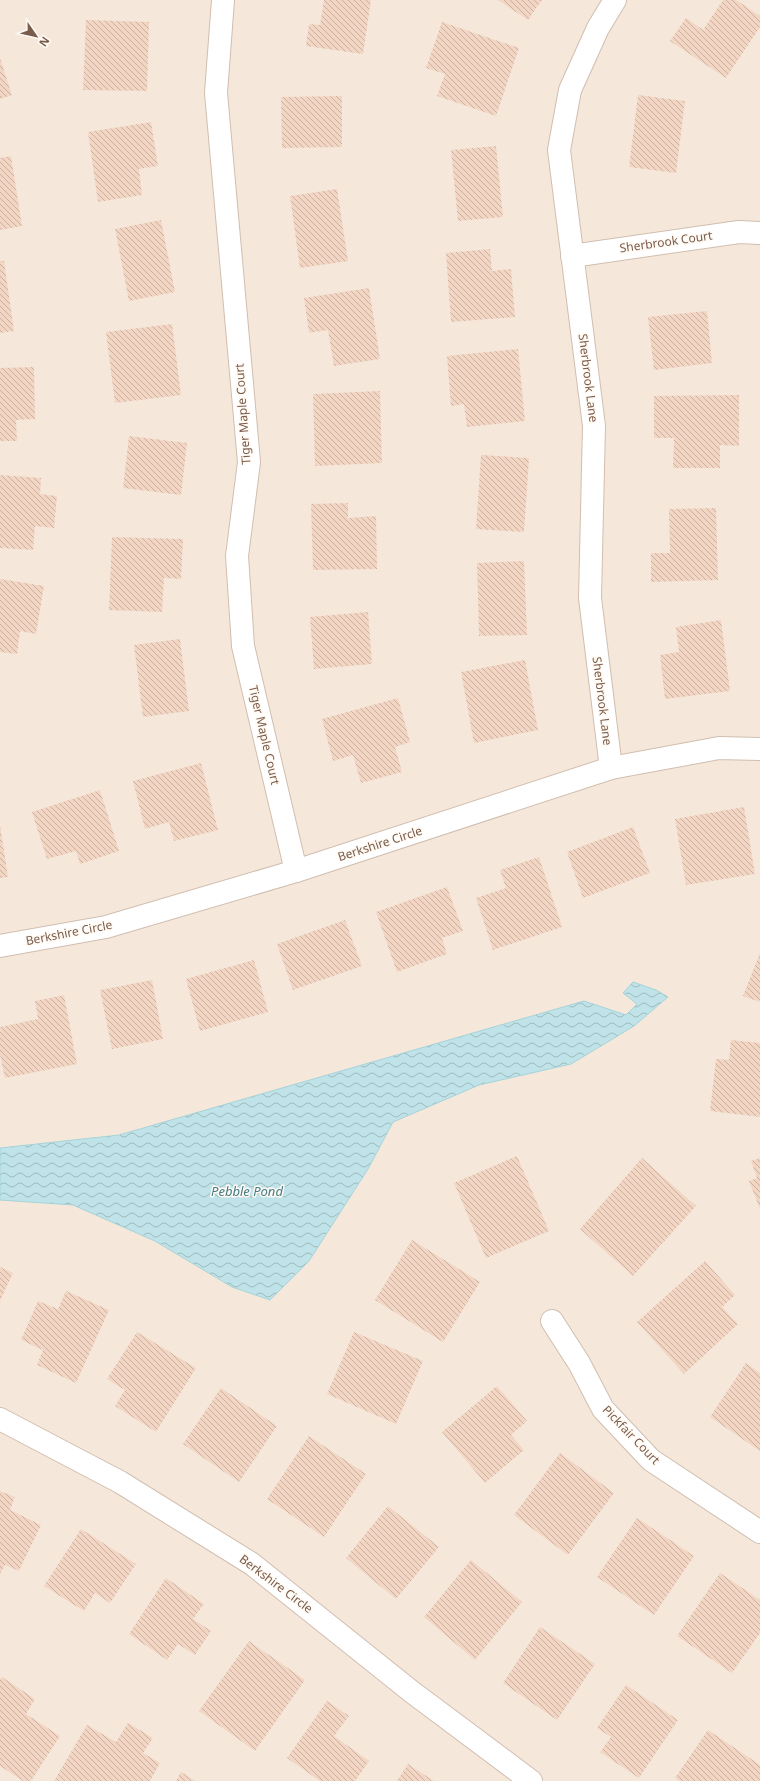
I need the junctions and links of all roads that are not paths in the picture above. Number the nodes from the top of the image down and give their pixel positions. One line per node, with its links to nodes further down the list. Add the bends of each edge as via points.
1 (223, 0): 7 (street, Tiger Maple Court, via 216,93 249,462 237,556 243,646)
2 (614, 0): 4 (street, Sherbrook Lane, via 598,28 570,90 559,150)
3 (760, 233): 4 (street, Sherbrook Court, via 740,232)
4 (572, 256): 6 (street, Sherbrook Lane, via 594,426 590,598)
5 (760, 749): 6 (street, Berkshire Circle, via 718,748)
6 (611, 768): 7 (street, Berkshire Circle)
7 (296, 871): 8 (street, Berkshire Circle, via 106,927)
8 (0, 946)
9 (552, 1322): 11 (street, Pickfair Court, via 579,1363 603,1409 651,1460)
10 (0, 1419): 12 (street, Berkshire Circle, via 120,1482 252,1564 412,1692)
11 (760, 1532)
12 (531, 1781)

